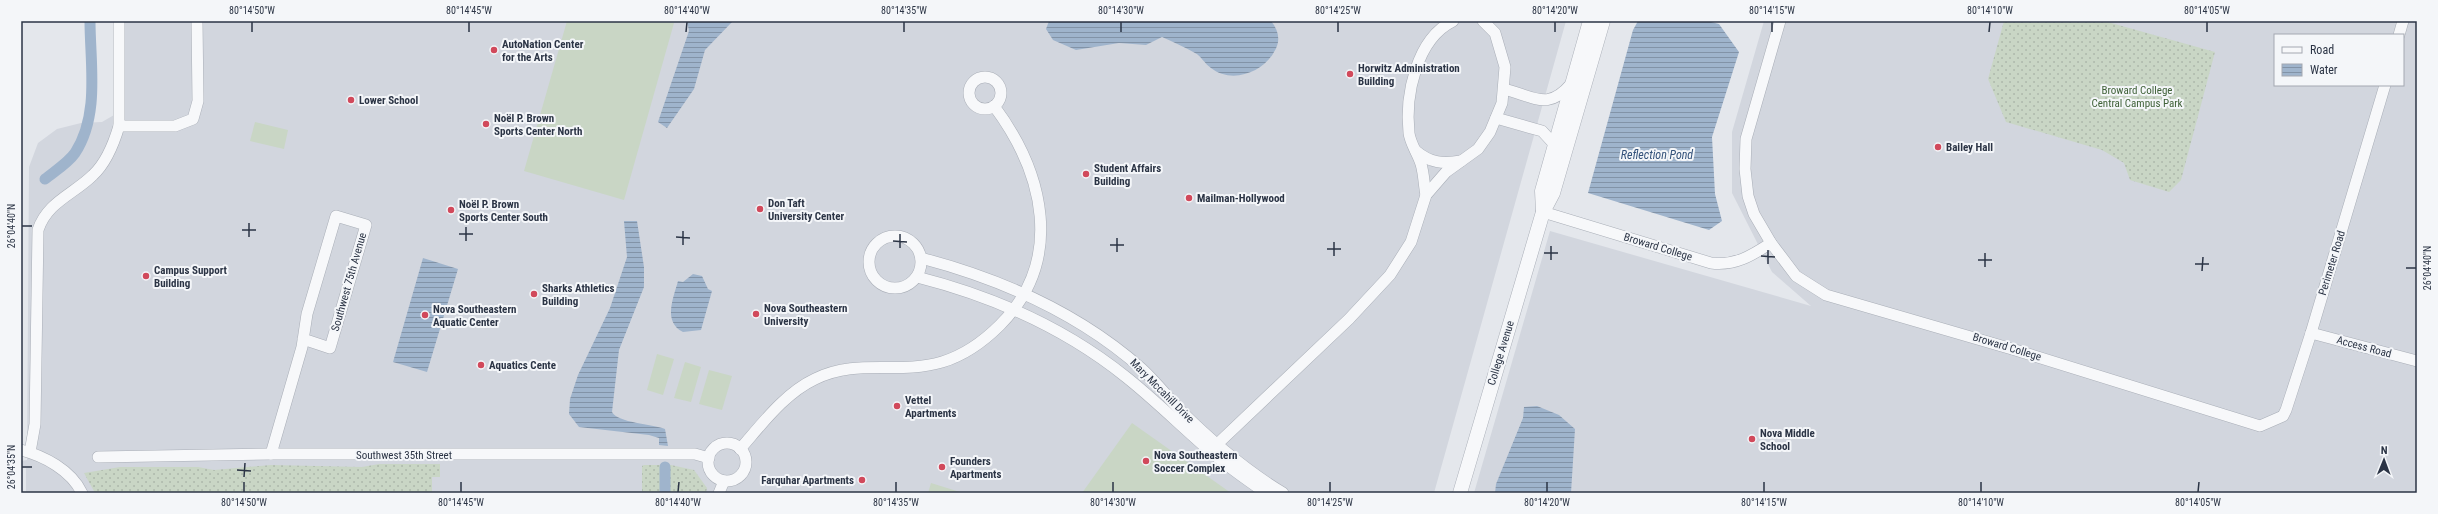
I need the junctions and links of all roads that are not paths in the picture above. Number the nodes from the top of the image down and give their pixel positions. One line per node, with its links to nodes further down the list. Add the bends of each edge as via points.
1 (119, 21): 15 (street)
2 (197, 21): 15 (street, via 198,101 193,119 175,126)
3 (1453, 21): 17 (street, via 1444,25 1424,49 1411,87 1409,135)
4 (1483, 21): 12 (street, via 1494,33 1505,67)
5 (1590, 21): 10 (street, College Avenue)
6 (1603, 21): 20 (street, College Avenue, via 1554,193)
7 (1780, 21): 21 (street, Broward College, via 1746,139 1744,158 1750,202)
8 (2403, 21): 9 (street)
9 (2399, 34)
10 (1572, 83): 12 (street, via 1561,96 1548,100); 16 (street, College Avenue)
11 (2385, 86): 26 (street, Perimeter Road)
12 (1504, 89): 14 (street)
13 (994, 106): 24 (street, via 1016,138 1027,160 1040,209 1040,246)
14 (1496, 118): 16 (street, via 1542,131); 18 (street, via 1483,143)
15 (118, 126): 32 (street, via 100,168 45,214 38,230 35,424)
16 (1554, 144): 20 (street, College Avenue, via 1542,191)
17 (1416, 151): 18 (street, via 1430,161); 19 (street)
18 (1461, 162): 19 (street, via 1446,172)
19 (1426, 195): 30 (street, via 1411,242 1390,275 1349,319)
20 (1543, 212): 21 (street, Broward College, via 1711,263 1732,264); 41 (street, College Avenue)
21 (1771, 243): 29 (street, Broward College, via 1796,276 1826,295 2005,346)
22 (921, 258): 23 (street); 23 (street, via 914,244 908,239 896,236 877,242 869,256 870,272 881,285 892,288 904,287); 24 (street, Mary Mccahill Drive, via 976,275)
23 (917, 277): 25 (street, Mary Mccahill Drive, via 965,291)
24 (1023, 294): 25 (street); 30 (street, Mary Mccahill Drive, via 1069,317 1123,353 1143,370)
25 (1014, 310): 30 (street, Mary Mccahill Drive, via 1071,339 1124,375); 31 (street, via 975,347 949,360 909,368 854,367 805,384 782,403)
26 (2311, 333): 28 (street, Access Road); 29 (street, Perimeter Road, via 2283,416)
27 (303, 339): 27 (street, Southwest 75th Avenue, via 330,348 366,226 336,216 307,314); 33 (street, Southwest 75th Avenue)
28 (2417, 361)
29 (2260, 426)
30 (1214, 448): 39 (street, Mary Mccahill Drive); 40 (street, Mary Mccahill Drive)
31 (740, 449): 35 (street, via 722,444 716,447); 36 (street, via 746,459 744,471 736,479)
32 (26, 451): 37 (street, via 45,458 66,473)
33 (271, 454): 34 (street, Southwest 35th Street); 35 (street, Southwest 35th Street, via 695,454)
34 (98, 457)
35 (709, 458): 36 (street, via 713,475)
36 (724, 481): 38 (street)
37 (82, 493)
38 (719, 493)
39 (1266, 493)
40 (1283, 493)
41 (1460, 493)

